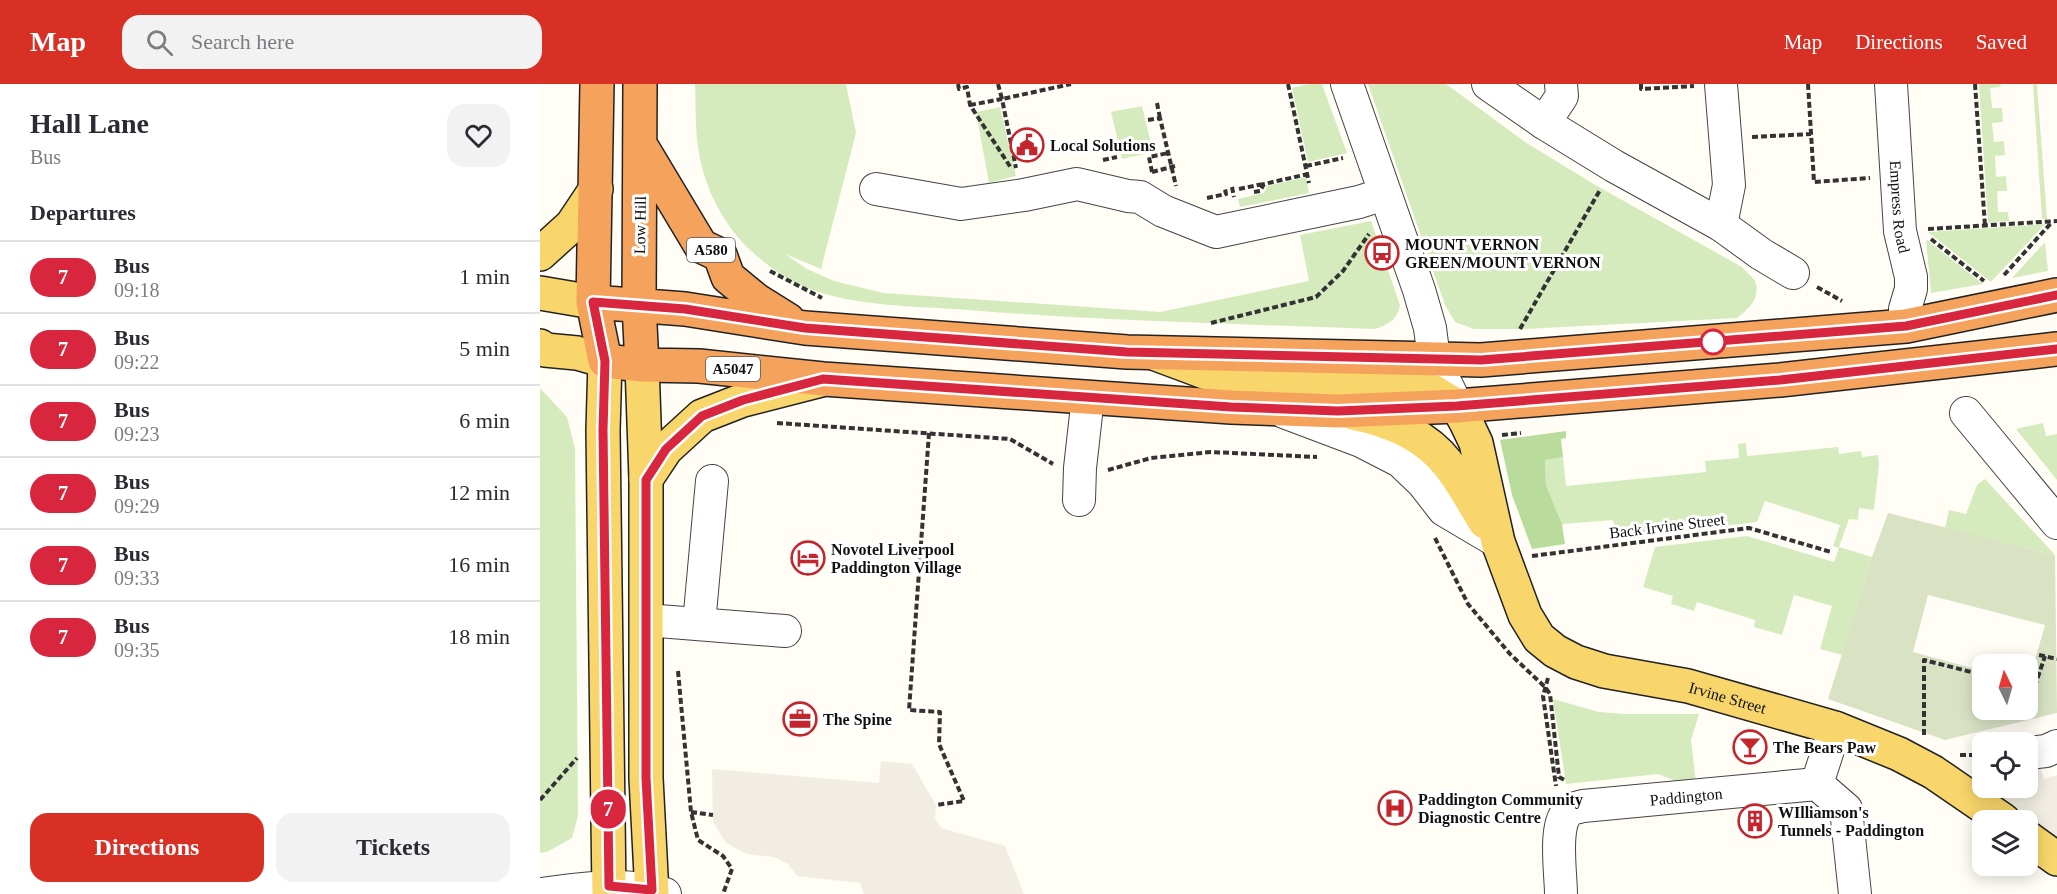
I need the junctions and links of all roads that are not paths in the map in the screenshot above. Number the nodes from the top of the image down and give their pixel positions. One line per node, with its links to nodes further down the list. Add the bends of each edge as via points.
1 (597, 84): 10 (highway)
2 (640, 84): 9 (highway, Low Hill)
3 (1347, 84): 12 (street)
4 (1488, 84): 8 (street)
5 (1561, 84): 8 (street, via 1562,96)
6 (1721, 84): 13 (street, via 1729,185)
7 (1891, 84): 20 (street, Empress Road, via 1897,176 1910,230 1903,247 1911,277)
8 (1544, 123): 13 (street)
9 (641, 146): 19 (highway, Low Hill); 21 (highway, A580, via 702,246 720,255 728,277 781,317)
10 (596, 189): 14 (main road, via 572,225); 18 (highway)
11 (876, 189): 12 (street, via 961,204 1077,183 1140,197 1163,211 1216,232)
12 (1385, 196): 25 (street, via 1419,290)
13 (1721, 225): 15 (street)
14 (540, 254)
15 (1793, 273)
16 (540, 293): 18 (main road)
17 (2057, 295): 20 (highway)
18 (593, 302): 19 (highway); 26 (highway)
19 (639, 305): 21 (highway); 27 (highway, Low Hill)
20 (1906, 326): 25 (highway, via 1481,360)
21 (805, 328): 24 (highway)
22 (540, 346): 26 (main road, A5047)
23 (2057, 349): 30 (highway, A5047, via 1780,380)
24 (1151, 352): 25 (highway); 30 (main road, via 1215,376 1411,386 1434,392)
25 (1434, 359): 30 (street)
26 (605, 361): 27 (highway, A5047); 49 (main road)
27 (642, 365): 28 (highway, A5047, via 699,366); 34 (main road)
28 (823, 379): 29 (highway, A5047); 34 (main road, via 743,400 702,416 666,449)
29 (1088, 397): 31 (highway, A5047); 36 (street)
30 (1457, 406): 32 (highway, A5047); 38 (main road, via 1476,443)
31 (1277, 409): 32 (highway, A5047); 38 (street, via 1361,441 1400,461 1444,510)
32 (1338, 411): 38 (main road, via 1389,422 1439,453)
33 (1966, 413): 37 (street)
34 (646, 480): 39 (main road)
35 (712, 482): 40 (street)
36 (1079, 500)
37 (2057, 523)
38 (1501, 552): 42 (main road, Irvine Street, via 1525,615 1539,638 1555,651 1604,671 1688,686)
39 (646, 620): 40 (street); 50 (main road, via 646,778)
40 (699, 624): 41 (street)
41 (785, 631)
42 (1835, 728): 45 (street); 46 (main road, Irvine Street, via 1933,772)
43 (2057, 746): 44 (street)
44 (2038, 752)
45 (1816, 784): 52 (street, Paddington, via 1572,814 1560,844); 53 (street, via 1846,809)
46 (1988, 810)
47 (2038, 846): 48 (main road)
48 (2057, 861)
49 (609, 890): 50 (street); 51 (street)
50 (656, 893)
51 (540, 894)
52 (1561, 894)
53 (1855, 894)

